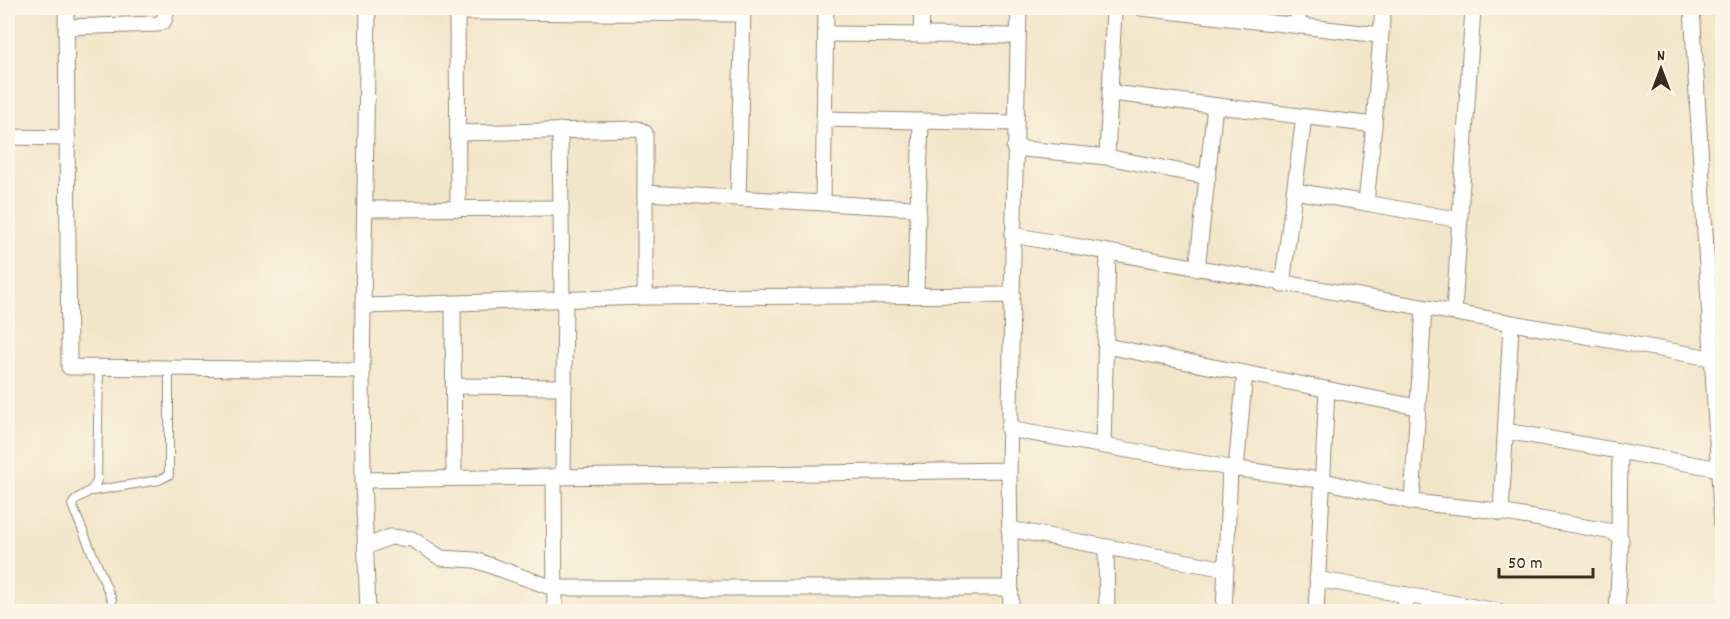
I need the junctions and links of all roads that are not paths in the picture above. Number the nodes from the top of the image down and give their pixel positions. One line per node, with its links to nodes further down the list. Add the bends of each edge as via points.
1 (66, 8): 19 (street)
2 (167, 8): 19 (street, via 164,21 158,24)
3 (368, 8): 45 (street)
4 (826, 8): 20 (street)
5 (922, 8): 21 (street)
6 (1019, 8): 23 (street)
7 (1114, 8): 24 (street)
8 (1141, 8): 17 (street)
9 (1298, 8): 18 (street)
10 (1383, 8): 22 (street)
11 (1473, 8): 47 (street)
12 (1692, 8): 62 (street)
13 (457, 10): 14 (street); 32 (street)
14 (552, 10): 15 (street)
15 (645, 10): 16 (street)
16 (742, 11): 40 (street)
17 (1208, 11): 18 (street)
18 (1298, 26): 22 (street)
19 (67, 27): 34 (street)
20 (826, 34): 21 (street); 27 (street)
21 (921, 35): 23 (street)
22 (1380, 35): 30 (street)
23 (1018, 36): 29 (street)
24 (1112, 93): 25 (street); 36 (street)
25 (1215, 106): 26 (street); 37 (street)
26 (1304, 117): 30 (street); 38 (street)
27 (825, 119): 28 (street); 41 (street)
28 (921, 121): 29 (street); 46 (street)
29 (1015, 123): 35 (street)
30 (1374, 125): 42 (street)
31 (560, 130): 32 (street); 39 (street, via 638,129 645,133); 44 (street)
32 (458, 134): 43 (street)
33 (8, 137): 34 (street)
34 (68, 138): 63 (street, via 69,368)
35 (1014, 148): 36 (street); 48 (street)
36 (1107, 157): 37 (street)
37 (1208, 177): 50 (street)
38 (1294, 191): 42 (street); 51 (street)
39 (645, 193): 40 (street); 54 (street)
40 (738, 197): 41 (street)
41 (823, 201): 46 (street, via 908,206)
42 (1367, 203): 47 (street)
43 (458, 208): 44 (street); 45 (street)
44 (561, 208): 55 (street)
45 (365, 209): 57 (street)
46 (918, 211): 52 (street)
47 (1460, 220): 59 (street)
48 (1012, 235): 49 (street); 53 (street)
49 (1108, 253): 50 (street); 61 (street)
50 (1197, 269): 51 (street)
51 (1282, 285): 58 (street)
52 (916, 296): 53 (street); 54 (street)
53 (1012, 296): 71 (street)
54 (645, 297): 55 (street)
55 (564, 300): 56 (street); 68 (street)
56 (453, 304): 57 (street); 67 (street)
57 (364, 306): 65 (street)
58 (1424, 308): 59 (street); 70 (street)
59 (1454, 312): 60 (street)
60 (1511, 324): 62 (street); 72 (street)
61 (1106, 346): 66 (street); 73 (street)
62 (1718, 359): 76 (street)
63 (99, 368): 64 (street); 82 (lane, via 97,480)
64 (169, 368): 65 (street); 82 (lane, via 169,475)
65 (362, 370): 80 (street)
66 (1245, 373): 69 (street); 75 (street)
67 (453, 386): 68 (street); 79 (street)
68 (564, 387): 78 (street)
69 (1327, 389): 70 (street); 81 (street)
70 (1417, 407): 83 (street)
71 (1008, 429): 73 (street); 77 (street)
72 (1506, 431): 74 (street); 84 (street)
73 (1103, 446): 75 (street)
74 (1620, 452): 76 (street); 87 (street)
75 (1233, 468): 81 (street); 90 (street)
76 (1720, 469): 85 (street)
77 (1009, 470): 78 (street); 86 (street)
78 (558, 476): 79 (street); 92 (street)
79 (454, 478): 80 (street)
80 (363, 480): 88 (street)
81 (1320, 480): 83 (street); 91 (street)
82 (92, 491): 96 (lane, via 74,501 73,512 112,600)
83 (1412, 501): 84 (street)
84 (1501, 513): 87 (street)
85 (1722, 526)
86 (1009, 529): 89 (street); 93 (street)
87 (1619, 534): 104 (street, via 1622,550)
88 (368, 546): 92 (street, via 390,537 412,538 441,558 476,560); 97 (street)
89 (1106, 547): 90 (street); 100 (street)
90 (1226, 569): 101 (street)
91 (1317, 579): 94 (street); 102 (street)
92 (554, 588): 93 (street); 98 (street)
93 (1010, 588): 99 (street)
94 (1406, 595): 95 (street); 103 (street)
95 (1496, 611)
96 (111, 612)
97 (368, 612)
98 (555, 612)
99 (1011, 612)
100 (1107, 612)
101 (1224, 612)
102 (1316, 612)
103 (1405, 612)
104 (1617, 612)

